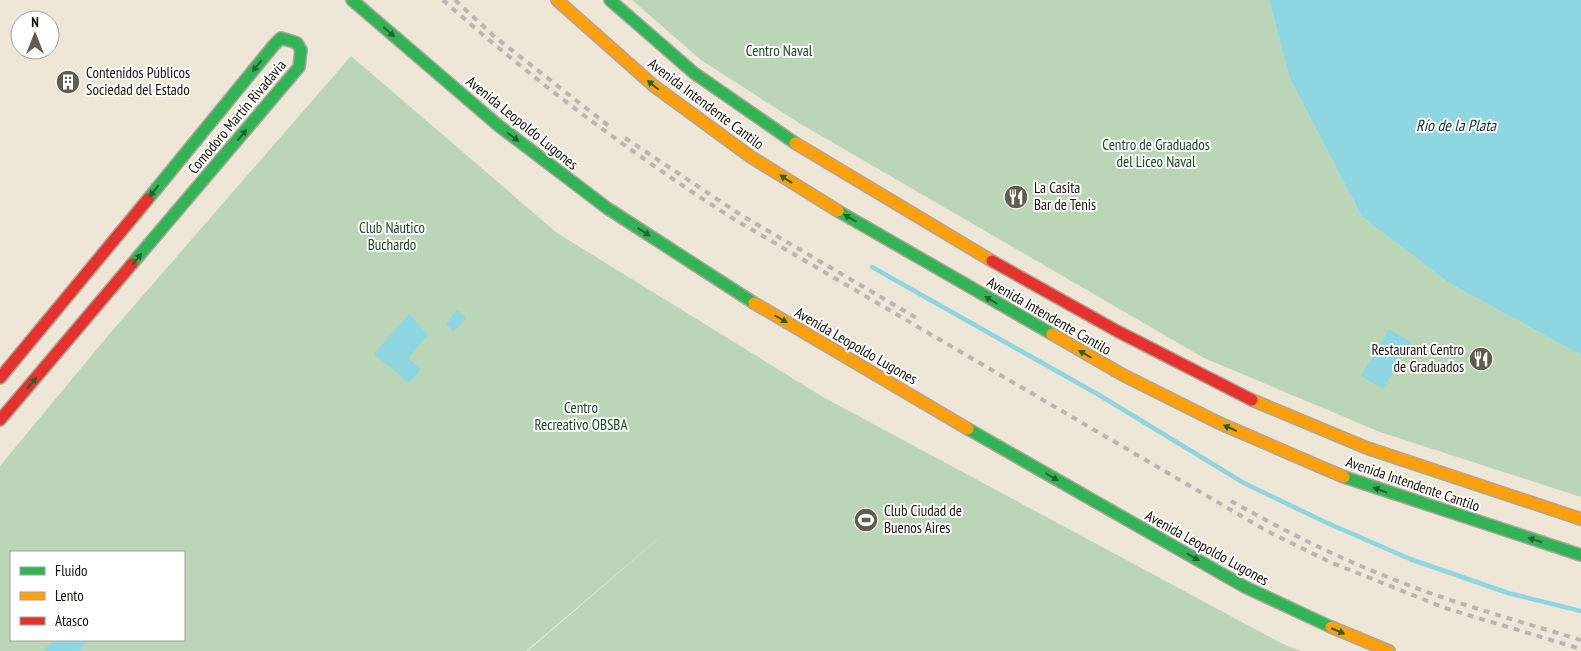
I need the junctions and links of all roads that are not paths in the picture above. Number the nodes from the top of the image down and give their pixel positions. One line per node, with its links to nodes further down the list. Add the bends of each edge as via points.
1 (352, 0): 9 (main road, Avenida Leopoldo Lugones, one-way to 9, via 499,126 599,202 762,308 1245,587 1308,618)
2 (557, 0): 8 (main road, Avenida Intendente Cantilo, one-way to 2, via 1349,479 1219,423 1123,375 827,205 751,157 654,86)
3 (610, 0): 7 (main road, Avenida Intendente Cantilo, via 677,60 770,127 1072,307 1300,421 1444,475)
4 (52, 338): 4 (main road, Comodoro Martín Rivadavia, one-way to 4, via 299,67 302,54 300,45 293,38 281,38 274,45); 5 (main road, Comodoro Martín Rivadavia); 6 (main road, Comodoro Martín Rivadavia, one-way to 4)
5 (0, 378)
6 (0, 420)
7 (1581, 519)
8 (1581, 555)
9 (1389, 651)

